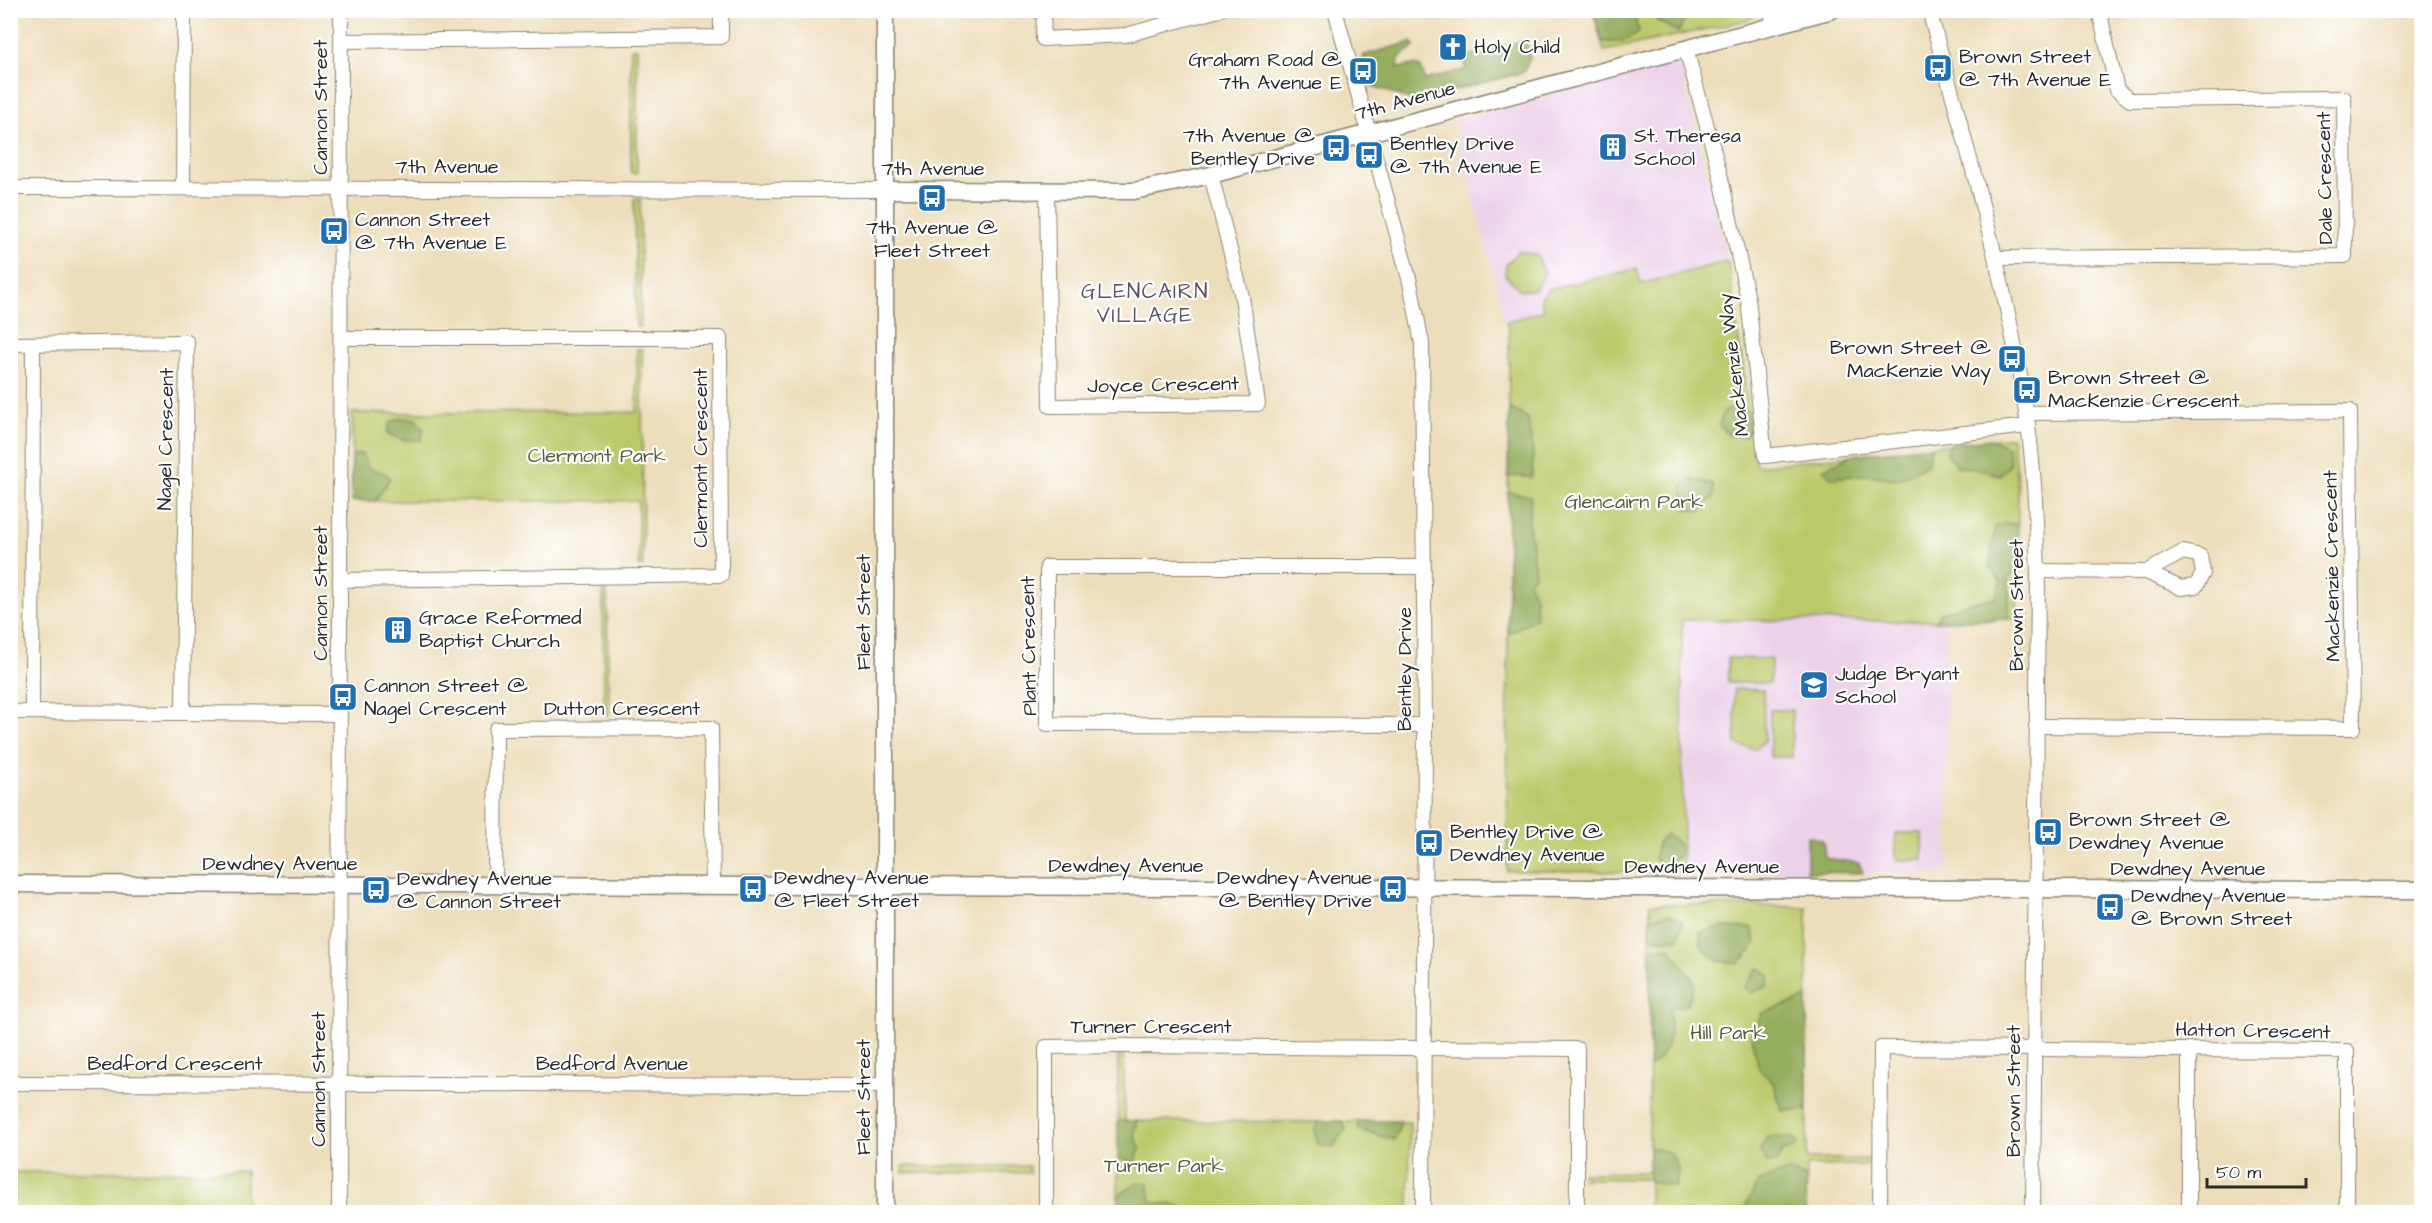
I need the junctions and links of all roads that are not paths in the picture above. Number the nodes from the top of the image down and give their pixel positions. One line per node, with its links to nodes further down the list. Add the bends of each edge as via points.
1 (184, 10): 17 (street)
2 (341, 10): 12 (street, Cannon Street)
3 (721, 10): 12 (street, via 721,37)
4 (885, 10): 19 (street, Fleet Street)
5 (1044, 10): 6 (street, via 1043,39 1126,35)
6 (1219, 10)
7 (1335, 10): 14 (street, Bentley Drive)
8 (1832, 10): 11 (street, 7th Avenue)
9 (1929, 10): 21 (street, Brown Street)
10 (2099, 10): 21 (street, Dale Crescent, via 2117,90 2130,100 2344,98 2345,256)
11 (1773, 18): 13 (street, 7th Avenue)
12 (342, 41): 18 (street, Cannon Street)
13 (1686, 49): 14 (street, 7th Avenue); 25 (street, Mackenzie Way, via 1748,299 1765,456)
14 (1369, 132): 15 (street, 7th Avenue); 26 (street, Bentley Drive, via 1410,282 1422,343)
15 (1211, 174): 20 (street, 7th Avenue, via 1134,191); 20 (street, Joyce Crescent, via 1242,297 1258,404 1050,406)
16 (10, 188): 17 (street, 7th Avenue)
17 (183, 188): 18 (street, 7th Avenue)
18 (340, 188): 19 (street, 7th Avenue); 22 (street, Cannon Street)
19 (884, 190): 20 (street, 7th Avenue); 40 (street, Fleet Street)
20 (1047, 190)
21 (1997, 258): 25 (street, Brown Street)
22 (341, 338): 29 (street, Cannon Street); 29 (street, Clermont Crescent, via 720,338 721,575)
23 (10, 344): 24 (street, Nagel Crescent)
24 (33, 344): 31 (street); 32 (street, Nagel Crescent, via 187,342)
25 (2026, 419): 27 (street, Brown Street, via 2035,491); 35 (street, Mackenzie Crescent, via 2350,411 2354,728)
26 (1424, 567): 34 (street, Bentley Drive); 34 (street, Plant Crescent, via 1047,567 1047,724)
27 (2037, 571): 28 (street); 35 (street, Brown Street)
28 (2146, 572)
29 (340, 580): 33 (street, Cannon Street)
30 (10, 712): 31 (street)
31 (32, 712): 32 (street)
32 (183, 713): 33 (street)
33 (340, 714): 37 (street, Cannon Street)
34 (1425, 725): 41 (street, Bentley Drive)
35 (2036, 726): 42 (street, Brown Street)
36 (10, 884): 37 (street, Dewdney Avenue)
37 (339, 885): 38 (street, Dewdney Avenue); 48 (street, Cannon Street)
38 (495, 885): 39 (street, Dewdney Avenue); 39 (street, Dutton Crescent, via 496,729 711,728)
39 (712, 886): 40 (street, Dewdney Avenue)
40 (886, 886): 41 (street, Dewdney Avenue); 49 (street, Fleet Street)
41 (1424, 888): 42 (street, Dewdney Avenue); 44 (street, Bentley Drive)
42 (2035, 889): 43 (street, Dewdney Avenue); 45 (street, Brown Street)
43 (2421, 890)
44 (1422, 1048): 52 (street, Turner Crescent, via 1046,1047); 53 (street, Bentley Drive); 54 (street, via 1577,1049)
45 (2034, 1049): 46 (street, Hatton Crescent); 55 (street, Hatton Crescent, via 1881,1048); 56 (street, Brown Street)
46 (2189, 1049): 57 (street); 58 (street, Hatton Crescent, via 2347,1051)
47 (10, 1083): 48 (street, Bedford Crescent)
48 (339, 1083): 49 (street, Bedford Avenue); 50 (street, Cannon Street)
49 (885, 1085): 51 (street, Fleet Street)
50 (339, 1212)
51 (885, 1212)
52 (1046, 1212)
53 (1423, 1212)
54 (1577, 1212)
55 (1880, 1212)
56 (2033, 1212)
57 (2189, 1212)
58 (2347, 1212)

